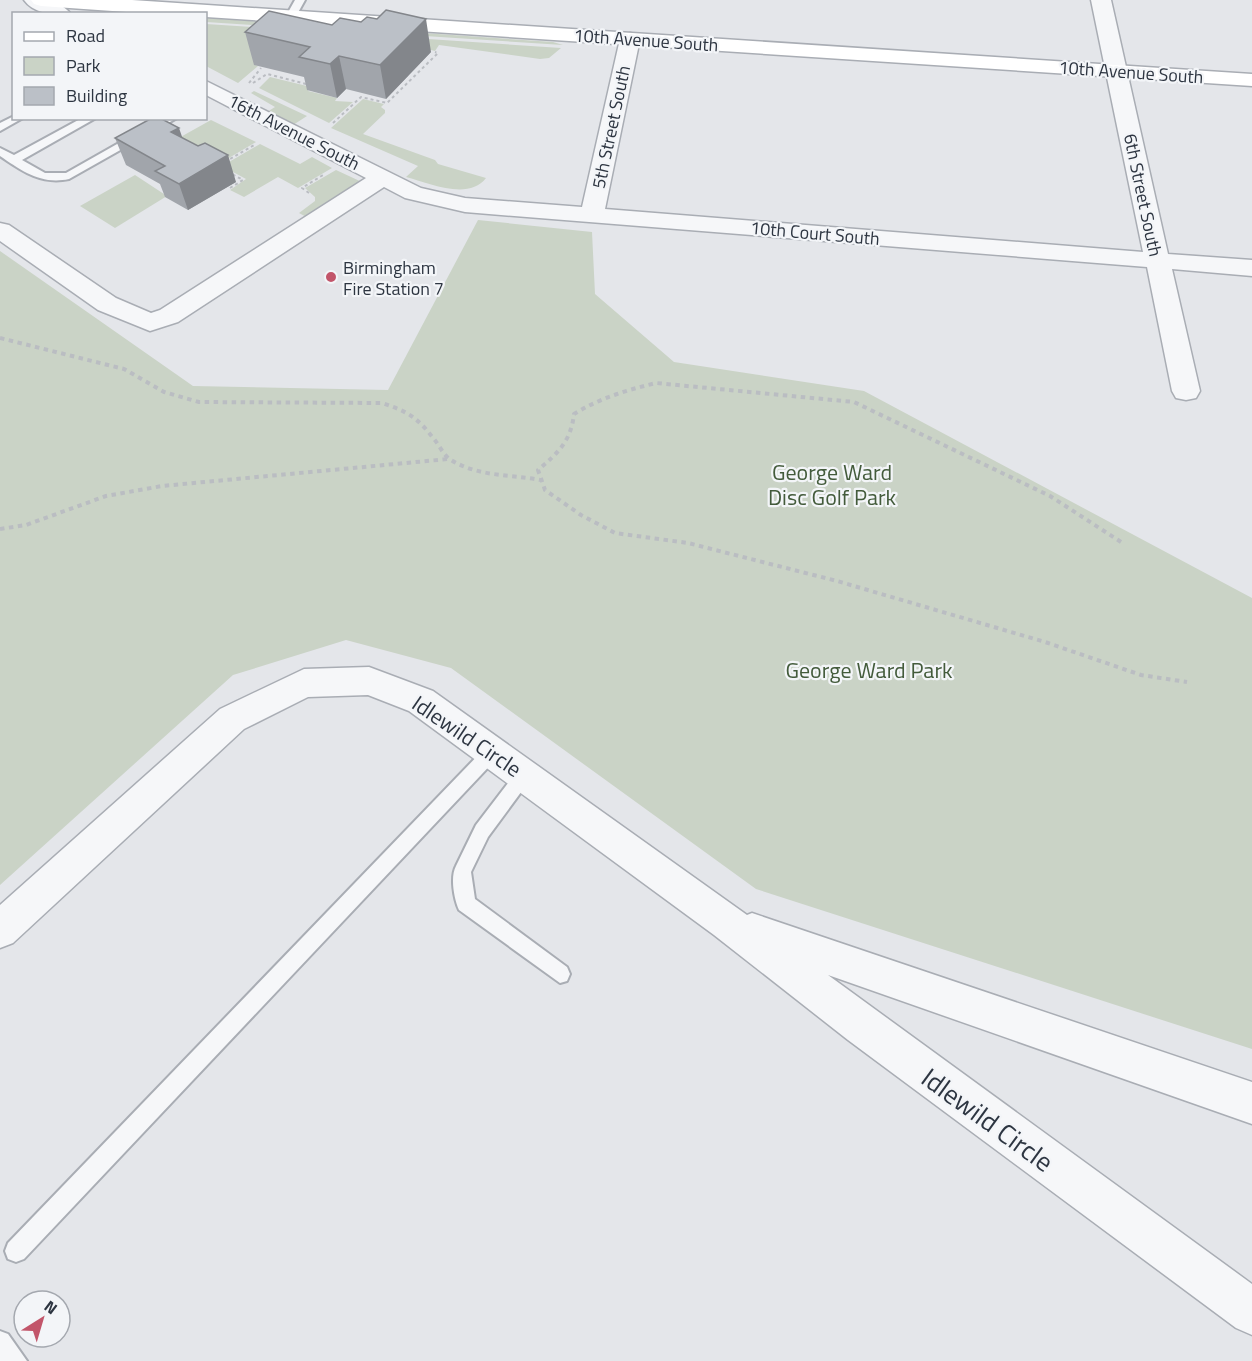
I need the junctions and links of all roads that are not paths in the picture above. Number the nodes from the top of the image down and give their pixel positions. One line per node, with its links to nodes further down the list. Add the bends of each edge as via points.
1 (34, 0): 6 (street)
2 (41, 0): 4 (street, 10th Avenue South)
3 (1101, 0): 8 (street, 6th Street South)
4 (144, 3): 5 (street, 10th Avenue South)
5 (296, 8): 7 (street, 10th Avenue South)
6 (57, 12)
7 (630, 39): 8 (street, 10th Avenue South); 18 (street, 5th Street South)
8 (1118, 72): 9 (street, 10th Avenue South); 20 (street, 6th Street South)
9 (1252, 80)
10 (209, 93): 17 (street, 16th Avenue South)
11 (14, 120): 14 (lane)
12 (88, 120): 16 (lane)
13 (168, 120): 16 (lane, via 58,179 45,178)
14 (0, 128)
15 (0, 152): 16 (lane)
16 (14, 160)
17 (382, 178): 18 (street, 10th Court South, via 413,193 465,205); 19 (street, via 168,316 150,321 107,304)
18 (592, 215): 20 (street, 10th Court South)
19 (0, 230)
20 (1156, 261): 21 (street, 10th Court South); 22 (street, 6th Street South)
21 (1252, 268)
22 (1186, 391)
23 (492, 752): 24 (street, Idlewild Circle); 26 (street, Idlewild Circle, via 422,701 369,681 304,682 232,719); 29 (lane)
24 (524, 775): 25 (street, Idlewild Circle); 27 (lane, via 482,831 462,872 466,904)
25 (727, 922): 28 (street, Idlewild Circle); 30 (street, Idlewild Circle)
26 (0, 930)
27 (560, 974)
28 (1252, 1103)
29 (16, 1251)
30 (1252, 1312)
31 (0, 1342): 32 (lane)
32 (15, 1361)

